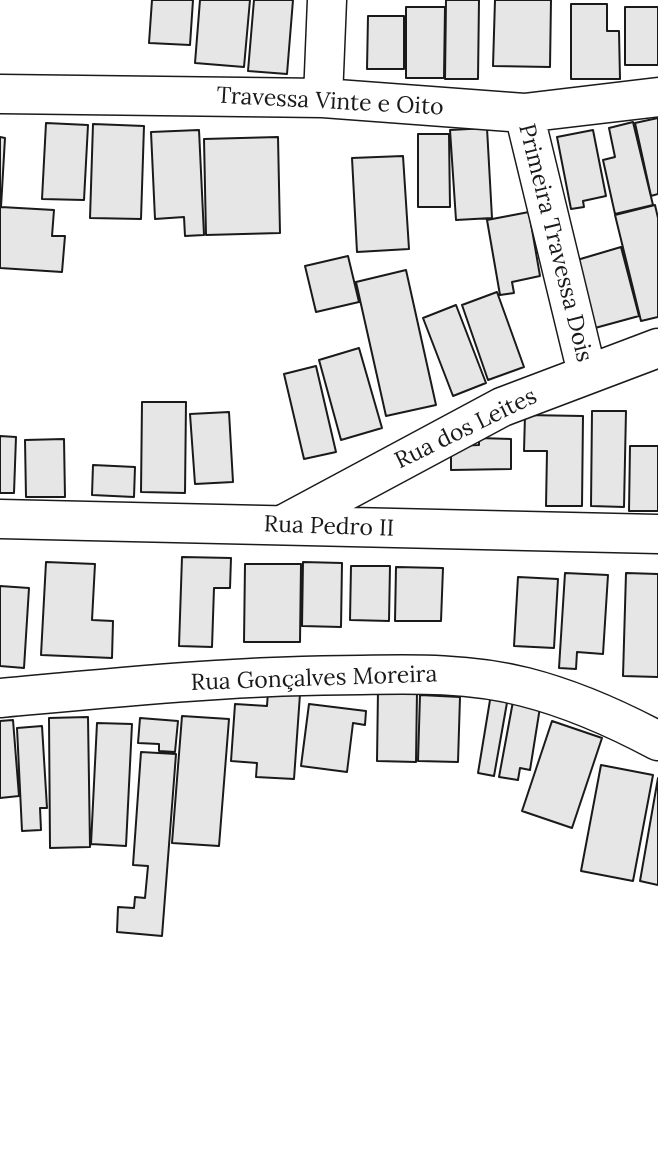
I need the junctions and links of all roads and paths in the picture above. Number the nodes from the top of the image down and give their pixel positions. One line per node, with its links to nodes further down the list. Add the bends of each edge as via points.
1 (327, 0): 4 (street)
2 (0, 94): 4 (street, Travessa Vinte e Oito)
3 (658, 97): 5 (street, Travessa Vinte e Oito)
4 (323, 98): 5 (street, Travessa Vinte e Oito)
5 (524, 113): 7 (street, Primeira Travessa Dois)
6 (658, 348): 7 (street, Rua dos Leites)
7 (587, 373): 9 (street, Rua dos Leites, via 502,407)
8 (0, 519): 9 (street, Rua Pedro II)
9 (282, 525): 10 (street, Rua Pedro II)
10 (658, 534)
11 (0, 698): 12 (street, Rua Gonçalves Moreira, via 318,675 445,674 536,690 614,718)
12 (658, 741)

